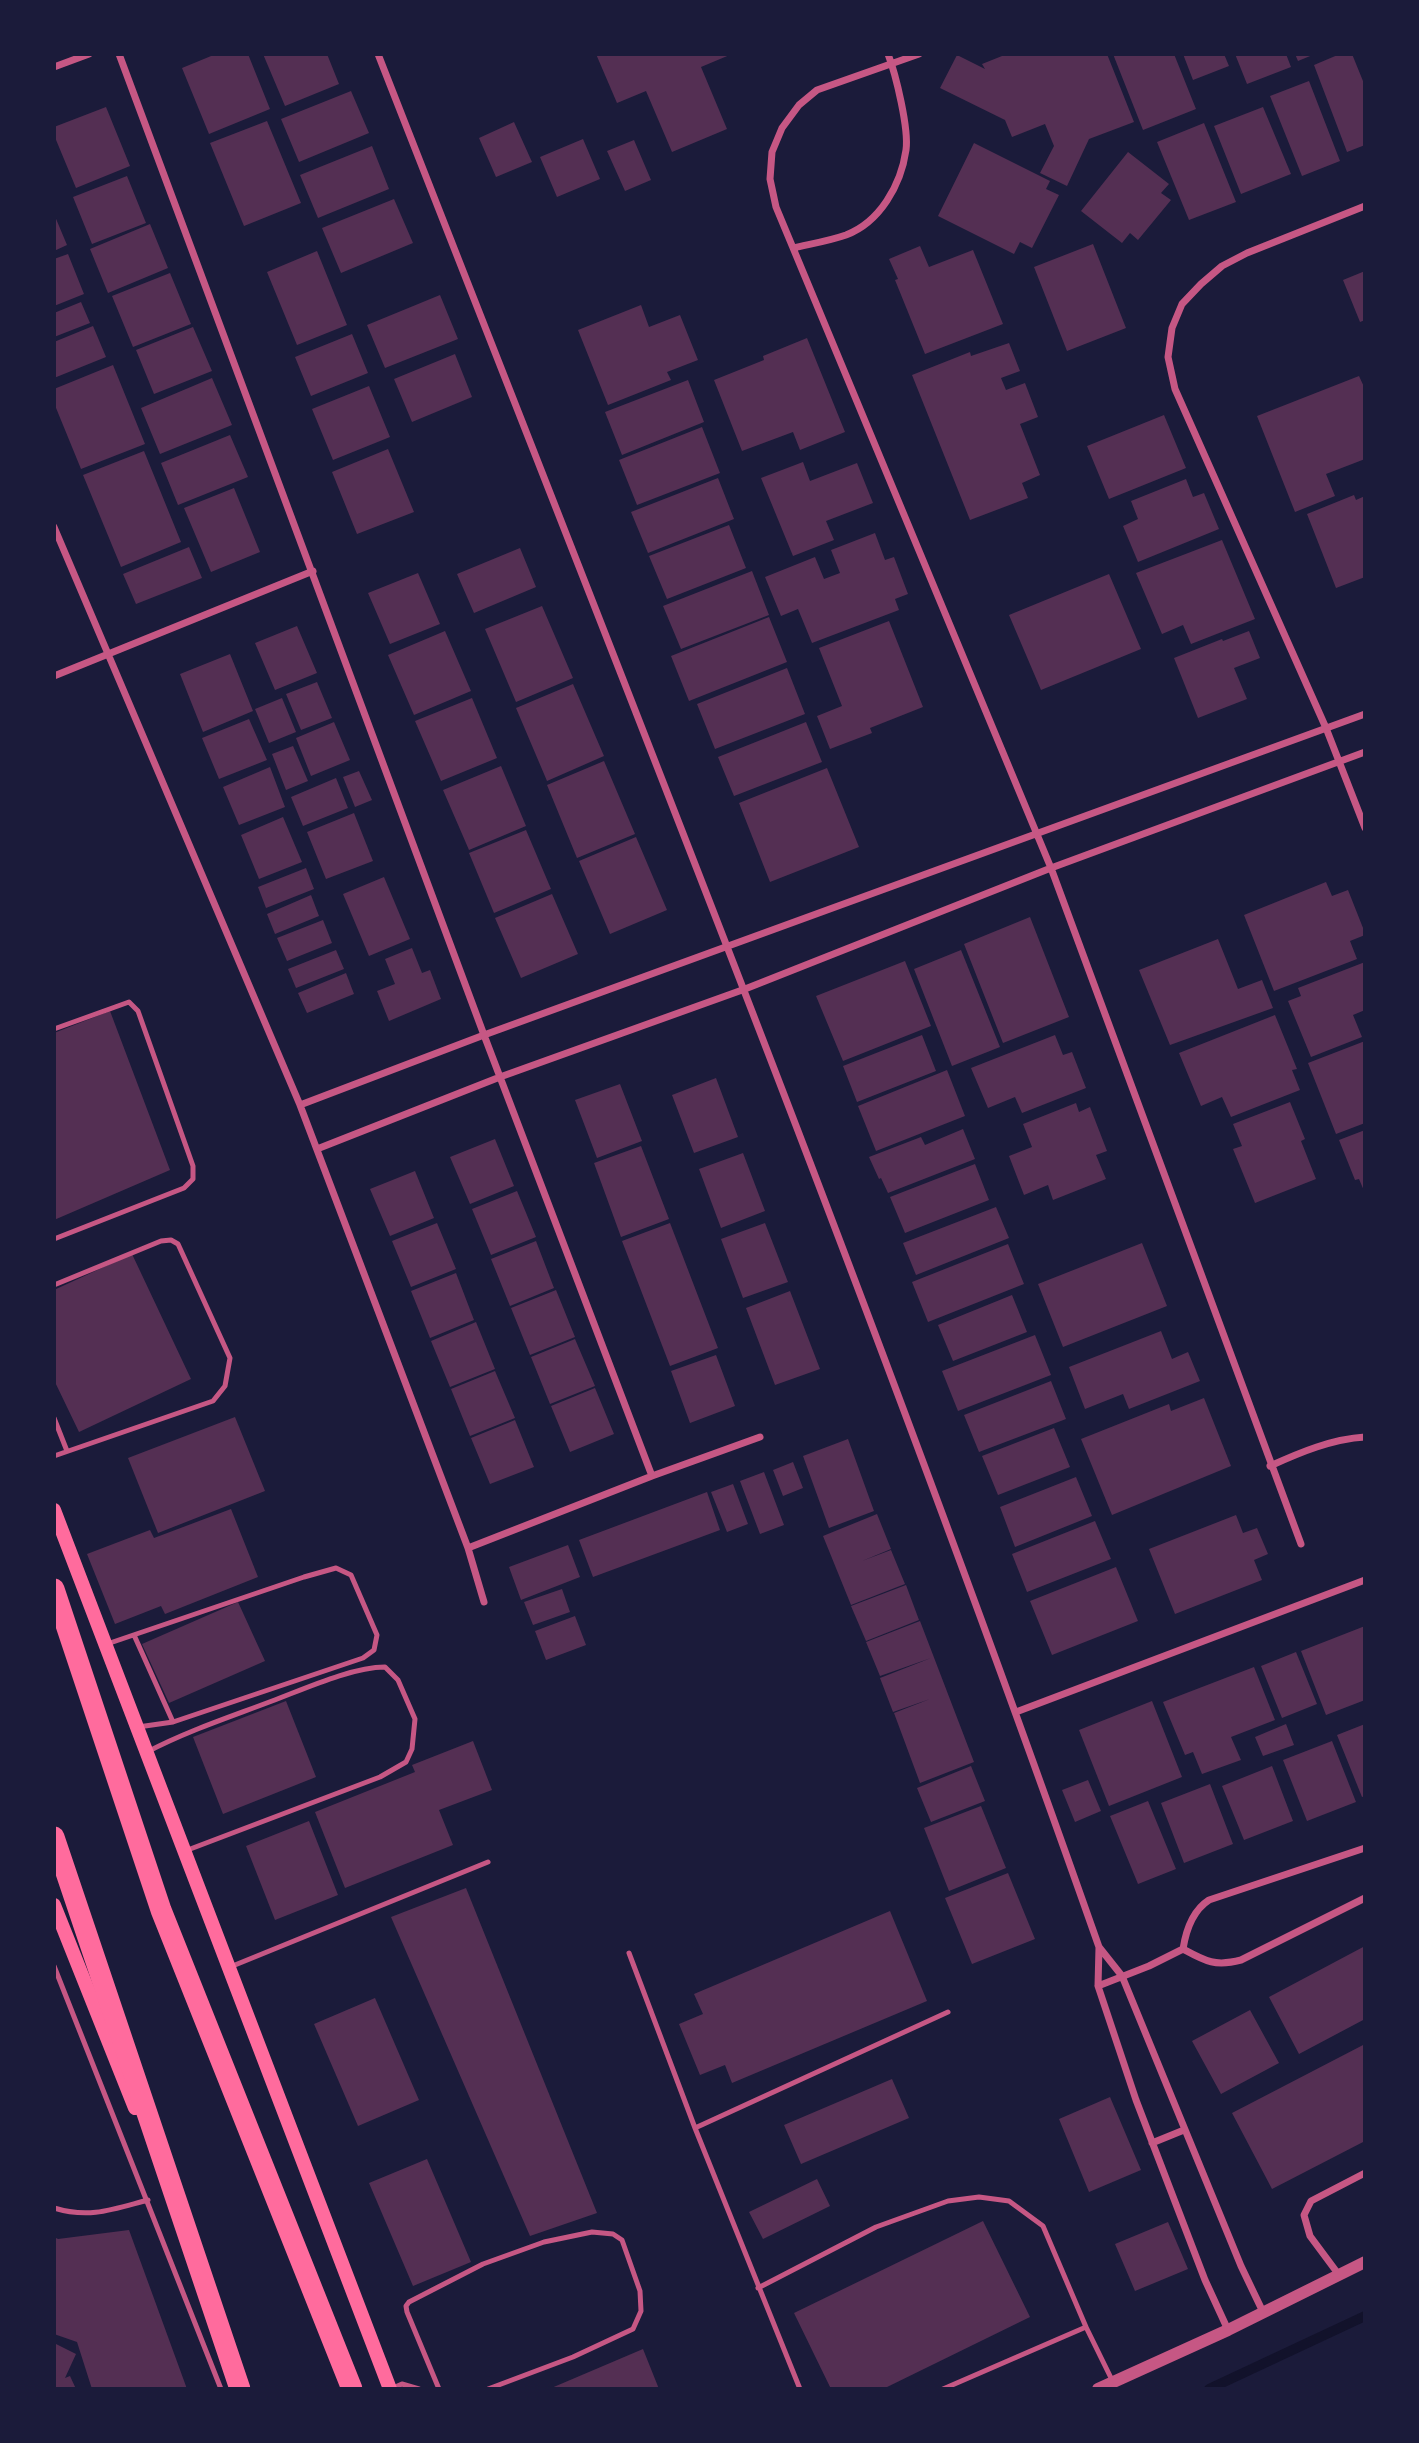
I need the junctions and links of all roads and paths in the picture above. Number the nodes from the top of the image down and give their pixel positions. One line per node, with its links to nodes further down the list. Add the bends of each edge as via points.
1 (89, 54): 7 (street)
2 (119, 54): 11 (street)
3 (378, 54): 21 (street)
4 (888, 54): 6 (street)
5 (919, 54): 6 (street)
6 (892, 64): 9 (street, via 907,148 889,198 878,213 846,235); 9 (street, via 817,90 782,128 772,152 770,178)
7 (54, 67)
8 (1365, 206): 15 (street, via 1222,266 1182,304 1172,328 1168,357 1175,389)
9 (793, 248): 19 (street)
10 (54, 527): 12 (street)
11 (313, 571): 12 (street); 24 (street)
12 (108, 654): 13 (street); 26 (street)
13 (54, 676)
14 (1365, 714): 15 (street)
15 (1326, 728): 17 (street); 19 (street)
16 (1365, 752): 17 (street)
17 (1339, 761): 18 (street); 20 (street)
18 (1365, 828)
19 (1037, 835): 20 (street); 21 (street)
20 (1051, 868): 22 (street); 35 (street)
21 (728, 947): 22 (street); 24 (street)
22 (745, 989): 25 (street); 45 (street)
23 (54, 1029): 28 (lane, via 133,1003 193,1178 184,1188)
24 (484, 1035): 25 (street); 26 (street)
25 (500, 1077): 27 (street); 36 (street)
26 (300, 1105): 27 (street)
27 (317, 1149): 39 (street)
28 (54, 1239)
29 (54, 1285): 33 (lane, via 171,1240 178,1244 230,1358 225,1386 213,1401)
30 (54, 1418): 33 (lane)
31 (760, 1437): 36 (street)
32 (1365, 1437): 35 (street, via 1345,1438)
33 (67, 1451): 34 (lane)
34 (54, 1456)
35 (1270, 1466): 38 (street)
36 (652, 1476): 39 (street)
37 (54, 1510): 44 (main road)
38 (1301, 1544)
39 (468, 1548): 42 (street)
40 (1365, 1580): 45 (street)
41 (54, 1589): 81 (highway, via 161,1910)
42 (484, 1602)
43 (134, 1634): 44 (lane); 46 (lane); 46 (lane, via 336,1568 351,1575 377,1635 374,1650 363,1658)
44 (106, 1644): 47 (main road)
45 (1016, 1712): 55 (street)
46 (173, 1722): 47 (lane)
47 (138, 1727): 48 (main road)
48 (147, 1752): 51 (main road); 51 (lane, via 371,1667 385,1667 398,1680 415,1719 406,1762 380,1777)
49 (54, 1838): 79 (highway)
50 (1365, 1848): 56 (street, via 1209,1900 1189,1924)
51 (185, 1852): 59 (main road)
52 (488, 1862): 59 (lane)
53 (1365, 1898): 56 (street, via 1224,1964)
54 (54, 1905): 80 (main road)
55 (1099, 1947): 60 (street); 62 (street)
56 (1183, 1949): 60 (street)
57 (629, 1953): 65 (lane)
58 (54, 1966): 61 (lane)
59 (230, 1967): 82 (main road)
60 (1122, 1976): 62 (street); 66 (street)
61 (62, 1986): 63 (lane); 69 (lane)
62 (1098, 1986): 67 (street)
63 (54, 1991)
64 (948, 2012): 65 (lane)
65 (695, 2128): 73 (lane)
66 (1184, 2130): 67 (street); 74 (street)
67 (1152, 2143): 76 (street)
68 (1365, 2173): 72 (street, via 1311,2201 1304,2215 1310,2236)
69 (148, 2200): 70 (lane, via 95,2214); 78 (lane)
70 (54, 2208)
71 (1365, 2262): 72 (street)
72 (1339, 2275): 74 (street)
73 (758, 2288): 75 (lane, via 876,2227 948,2201 989,2198 1009,2201 1043,2226); 86 (lane)
74 (1263, 2312): 76 (street)
75 (1086, 2328): 77 (lane); 87 (lane)
76 (1228, 2330): 77 (street)
77 (1113, 2382): 88 (street)
78 (221, 2389)
79 (240, 2389)
80 (247, 2389)
81 (352, 2389)
82 (390, 2389): 83 (lane, via 402,2384)
83 (419, 2389)
84 (439, 2389): 85 (lane, via 407,2312 409,2302 483,2264 544,2242 592,2232 622,2240 640,2291 641,2311 633,2329)
85 (488, 2389)
86 (800, 2389)
87 (943, 2389)
88 (1098, 2389)

